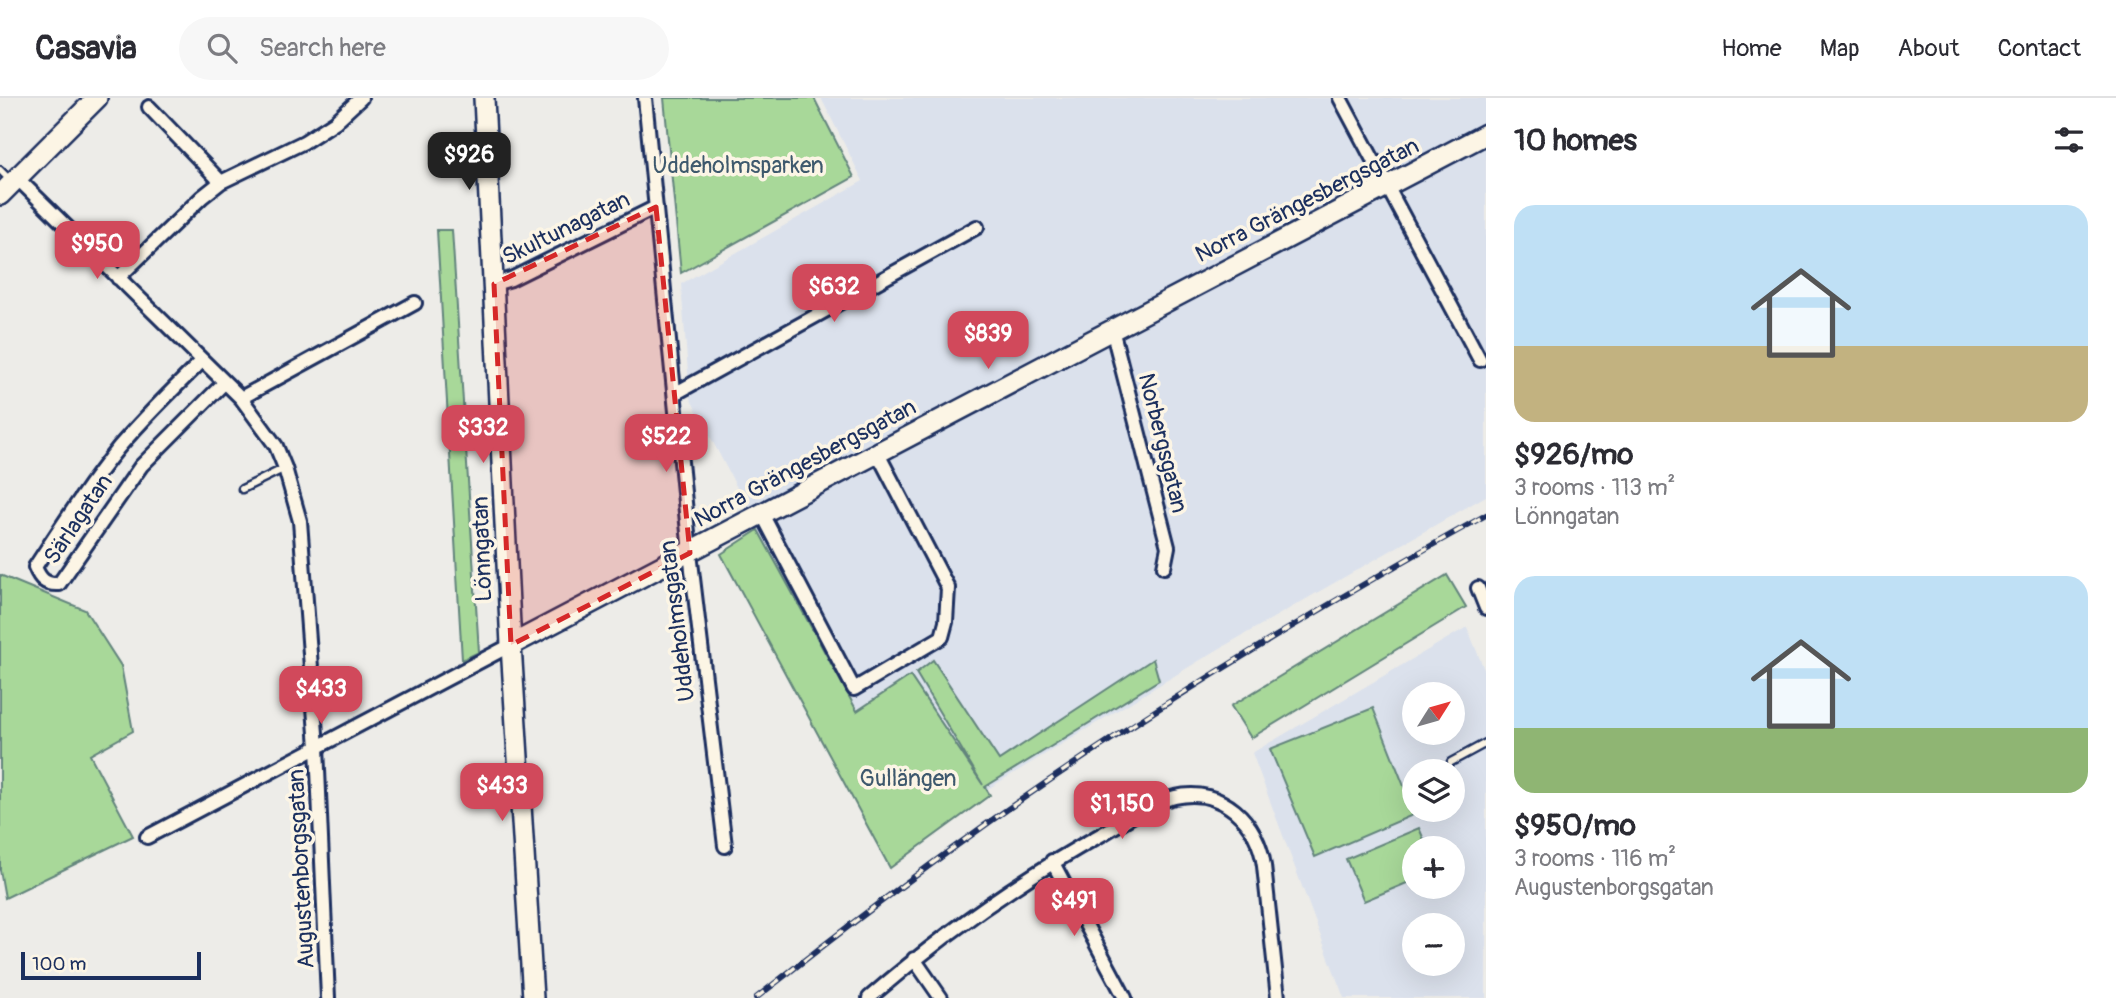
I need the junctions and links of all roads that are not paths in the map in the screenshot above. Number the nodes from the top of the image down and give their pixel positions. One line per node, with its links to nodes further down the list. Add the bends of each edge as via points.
1 (361, 98): 9 (street, via 304,142)
2 (484, 98): 14 (street, Lönngatan)
3 (645, 98): 11 (street, Uddeholmsgatan)
4 (1340, 98): 10 (street)
5 (88, 101): 8 (street)
6 (149, 107): 9 (street)
7 (1486, 135): 10 (street, Norra Grängesbergsgatan)
8 (7, 181): 13 (street, Augustenborgsgatan)
9 (221, 182): 13 (street)
10 (1387, 187): 16 (street, Norra Grängesbergsgatan); 17 (street)
11 (656, 207): 14 (street, Skultunagatan); 20 (street, Uddeholmsgatan)
12 (977, 227): 20 (street)
13 (118, 278): 18 (street, Augustenborgsgatan)
14 (494, 284): 30 (street, Lönngatan)
15 (415, 303): 21 (street)
16 (1112, 329): 22 (street, Norra Grängesbergsgatan); 27 (street, Norbergsgatan, via 1168,547)
17 (1480, 360)
18 (202, 361): 19 (street, Augustenborgsgatan); 19 (street, Särlagatan, via 88,486 35,567 40,579 49,585 59,584 141,466)
19 (224, 383): 21 (street, Augustenborgsgatan)
20 (676, 393): 26 (street, Uddeholmsgatan)
21 (241, 398): 23 (street, Augustenborgsgatan, via 276,446)
22 (877, 452): 25 (street, Norra Grängesbergsgatan); 25 (street, via 948,588 946,622 942,638 854,689)
23 (285, 468): 24 (lane); 32 (street, Augustenborgsgatan, via 300,521)
24 (242, 489)
25 (761, 512): 26 (street, Norra Grängesbergsgatan)
26 (690, 553): 30 (street, Norra Grängesbergsgatan); 35 (street, Uddeholmsgatan)
27 (1164, 567)
28 (1478, 588): 29 (street)
29 (1486, 608)
30 (511, 645): 32 (street, Norra Grängesbergsgatan); 39 (street, Lönngatan)
31 (1486, 743): 33 (lane)
32 (317, 747): 34 (street, Norra Grängesbergsgatan); 38 (street, Augustenborgsgatan)
33 (1457, 759)
34 (147, 837)
35 (725, 846)
36 (1052, 862): 37 (street); 42 (street); 43 (street, via 1177,796 1208,797 1231,807 1249,824 1262,852)
37 (914, 959): 40 (street); 41 (street)
38 (328, 998)
39 (533, 998)
40 (869, 998)
41 (941, 998)
42 (1125, 998)
43 (1278, 998)

